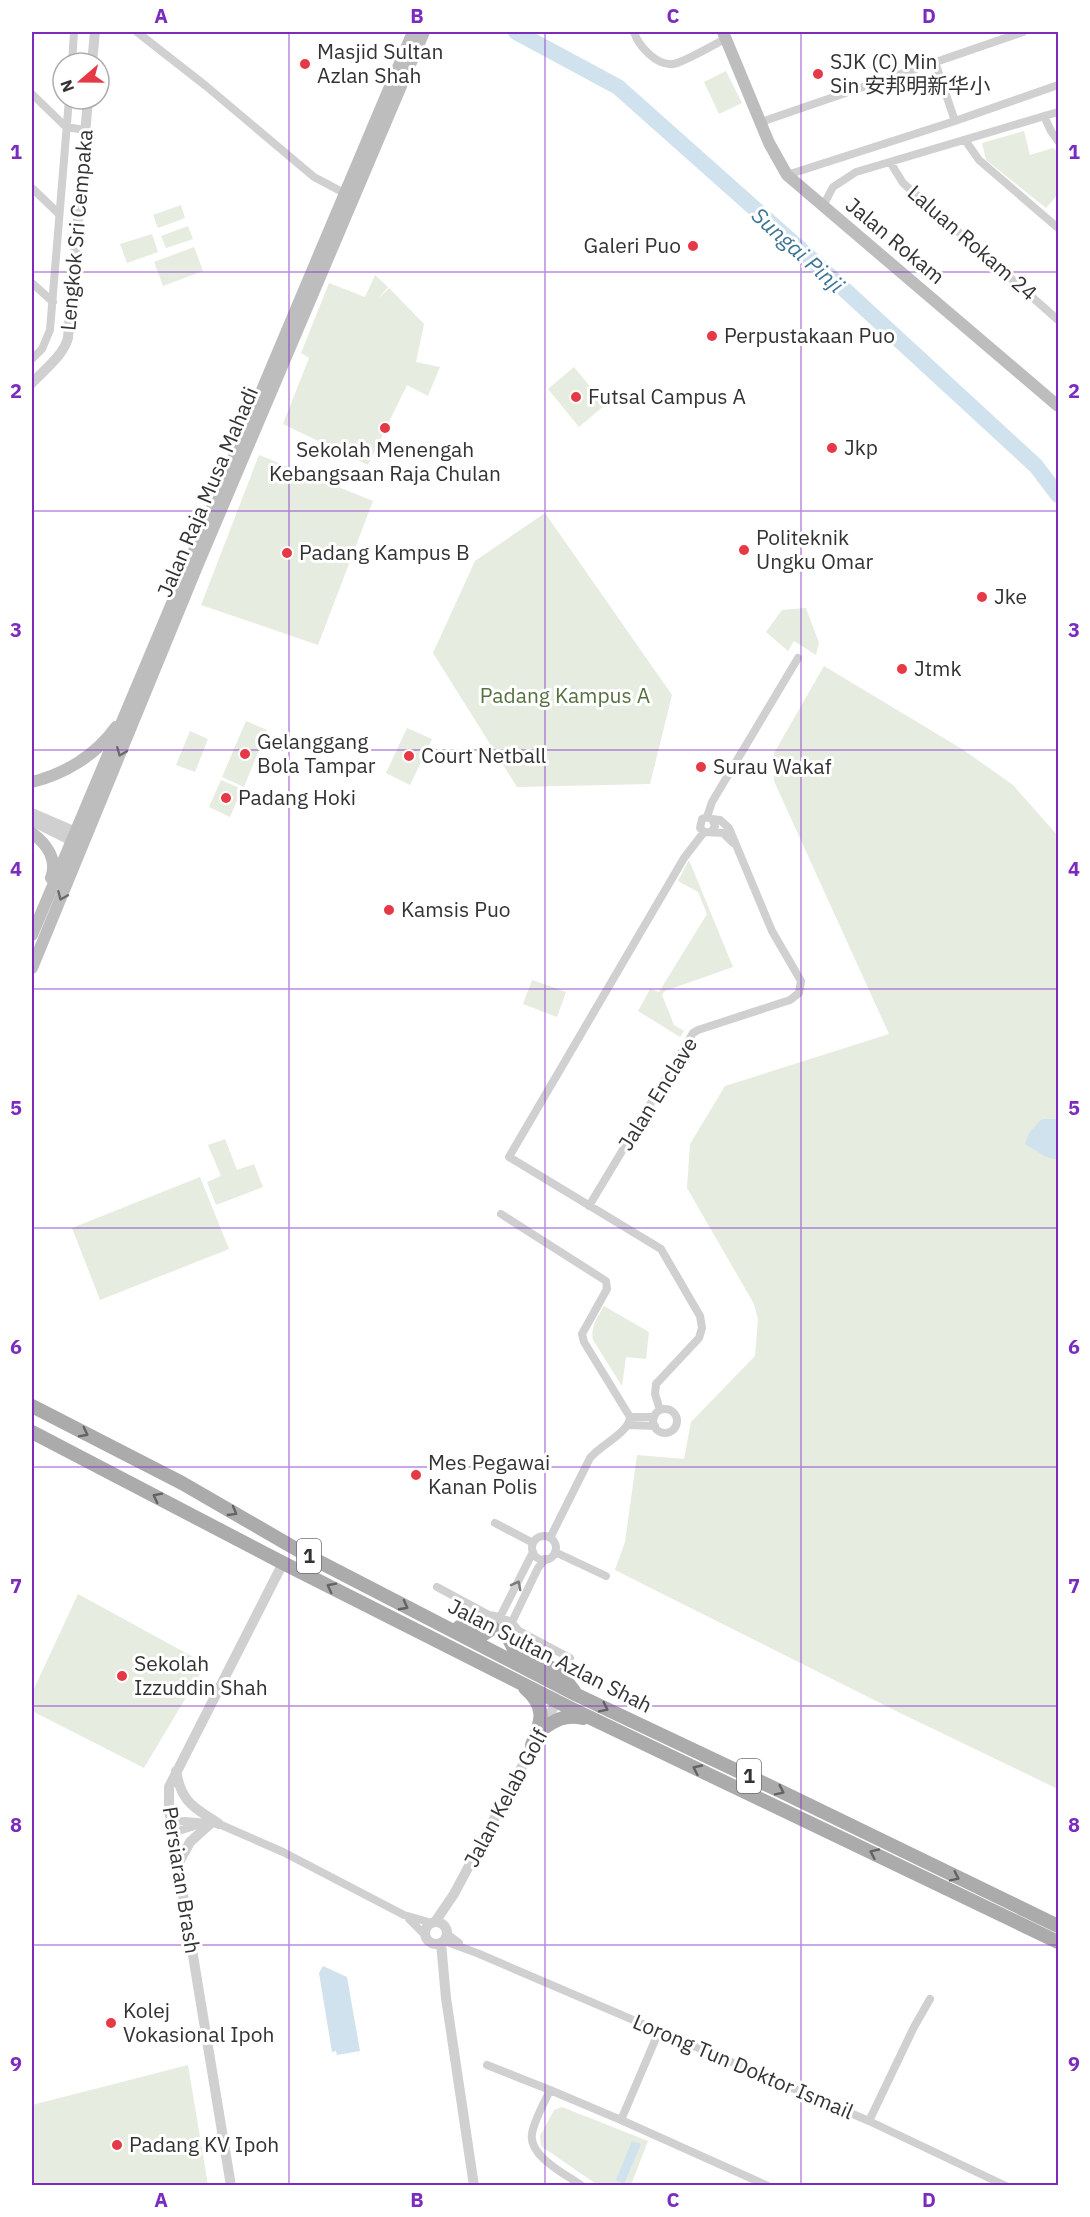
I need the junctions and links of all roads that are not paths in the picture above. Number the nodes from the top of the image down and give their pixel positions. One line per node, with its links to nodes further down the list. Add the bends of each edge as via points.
1 (66, 32): 8 (street)
2 (94, 32): 12 (street)
3 (137, 32): 29 (street, via 314,177)
4 (413, 32): 29 (main road, Jalan Raja Musa Mahadi)
5 (424, 32): 29 (main road, Jalan Raja Musa Mahadi)
6 (634, 32): 9 (street, via 646,52 673,64)
7 (1023, 32): 10 (street)
8 (74, 35): 11 (street)
9 (724, 35): 21 (main road)
10 (1000, 35): 13 (street)
11 (73, 51)
12 (93, 51)
13 (935, 62): 20 (street); 21 (street)
14 (1059, 85): 20 (street)
15 (32, 94): 22 (street)
16 (68, 111): 22 (street)
17 (87, 111): 23 (street, Lengkok Sri Cempaka)
18 (1059, 112): 19 (street, Jalan Rokam)
19 (1044, 116): 24 (street, Jalan Rokam); 25 (street)
20 (955, 121): 27 (street)
21 (761, 122): 27 (main road)
22 (66, 127): 23 (street); 31 (street)
23 (85, 130): 37 (street, Lengkok Sri Cempaka, via 68,338 66,347)
24 (965, 140): 26 (street, Jalan Rokam); 32 (street, via 979,160)
25 (1059, 141)
26 (890, 162): 30 (street, Jalan Rokam, via 856,172 833,187); 35 (street, Laluan Rokam 24, via 903,183)
27 (787, 175): 30 (main road)
28 (32, 188): 31 (street)
29 (349, 195): 39 (main road, Jalan Raja Musa Mahadi)
30 (823, 206): 38 (main road, Jalan Rokam)
31 (58, 213): 34 (street)
32 (1059, 228)
33 (32, 283): 34 (street)
34 (53, 303): 36 (street, via 47,340)
35 (1059, 320)
36 (32, 360)
37 (32, 382)
38 (1059, 406)
39 (162, 638): 41 (main road, Jalan Raja Musa Mahadi); 48 (main road, Jalan Raja Musa Mahadi, one-way to 48)
40 (798, 658): 44 (street, via 712,802)
41 (126, 713): 42 (main road, via 109,736 73,767); 48 (main road, Jalan Raja Musa Mahadi)
42 (32, 782)
43 (32, 813): 48 (street)
44 (710, 818): 46 (street, via 715,826); 46 (street, via 700,822 700,828); 49 (street, Jalan Enclave, via 725,823)
45 (32, 821): 48 (street)
46 (708, 831): 49 (street, via 723,833); 53 (street, via 694,843 678,868 509,1157)
47 (32, 833): 50 (main road, via 49,851 54,863)
48 (78, 838): 50 (main road, Jalan Raja Musa Mahadi); 52 (main road, Jalan Raja Musa Mahadi, one-way to 52)
49 (736, 845): 53 (street, Jalan Enclave, via 772,931 801,981 799,993 790,1000 693,1033)
50 (45, 902): 51 (main road, Jalan Raja Musa Mahadi)
51 (32, 934)
52 (32, 968)
53 (589, 1206): 56 (street, via 661,1249 700,1316 699,1338 656,1384 656,1417)
54 (501, 1214): 56 (street, via 606,1281 607,1289 582,1334)
55 (32, 1406): 66 (main road, Jalan Sultan Azlan Shah / 1, one-way to 66, via 182,1483)
56 (629, 1421): 59 (street, via 590,1458)
57 (32, 1432): 63 (main road, Jalan Sultan Azlan Shah / 1, one-way to 57)
58 (495, 1523): 60 (street)
59 (550, 1538): 60 (street, via 538,1537); 61 (street)
60 (533, 1548): 62 (street, via 538,1558); 67 (street, one-way to 60)
61 (555, 1552): 62 (street); 64 (street)
62 (545, 1559): 68 (street)
63 (283, 1563): 70 (main road, Jalan Sultan Azlan Shah / 1, one-way to 63); 76 (street, Persiaran Brash)
64 (606, 1576)
65 (437, 1587): 67 (street)
66 (434, 1622): 67 (main road, via 484,1634); 71 (main road, Jalan Sultan Azlan Shah / 1); 72 (main road, via 443,1633 545,1686)
67 (497, 1622): 68 (street)
68 (509, 1629): 69 (street); 71 (main road, via 513,1647 560,1673)
69 (570, 1658)
70 (515, 1680): 72 (main road, Jalan Sultan Azlan Shah / 1); 75 (main road, via 536,1699 540,1711 541,1722)
71 (577, 1695): 81 (main road, Jalan Sultan Azlan Shah / 1, one-way to 81)
72 (557, 1701): 73 (main road, Jalan Sultan Azlan Shah / 1); 74 (street, Jalan Kelab Golf)
73 (602, 1724): 74 (main road, via 568,1716); 83 (main road, Jalan Sultan Azlan Shah / 1, one-way to 73)
74 (541, 1730): 75 (street, Jalan Kelab Golf)
75 (532, 1745): 82 (street, Jalan Kelab Golf, via 454,1894)
76 (176, 1771): 77 (street, via 186,1801); 78 (street, Persiaran Brash, via 169,1787)
77 (210, 1824): 78 (street); 79 (street, via 190,1842); 80 (street, Lorong Tun Doktor Ismail, via 283,1852)
78 (172, 1828): 79 (street, Persiaran Brash)
79 (178, 1864): 90 (street, Persiaran Brash)
80 (404, 1915): 82 (street, Lorong Tun Doktor Ismail); 82 (street, Lorong Tun Doktor Ismail)
81 (1059, 1926)
82 (438, 1933): 85 (street, Lorong Tun Doktor Ismail); 91 (street)
83 (1059, 1942)
84 (930, 1999): 89 (street)
85 (658, 2031): 88 (street); 89 (street, Lorong Tun Doktor Ismail)
86 (487, 2065): 87 (street)
87 (550, 2091): 88 (street); 92 (street, via 531,2136 534,2148 542,2159)
88 (621, 2120): 93 (street)
89 (869, 2121): 94 (street, Lorong Tun Doktor Ismail)
90 (231, 2186)
91 (474, 2186)
92 (582, 2186)
93 (768, 2186)
94 (1006, 2186)

